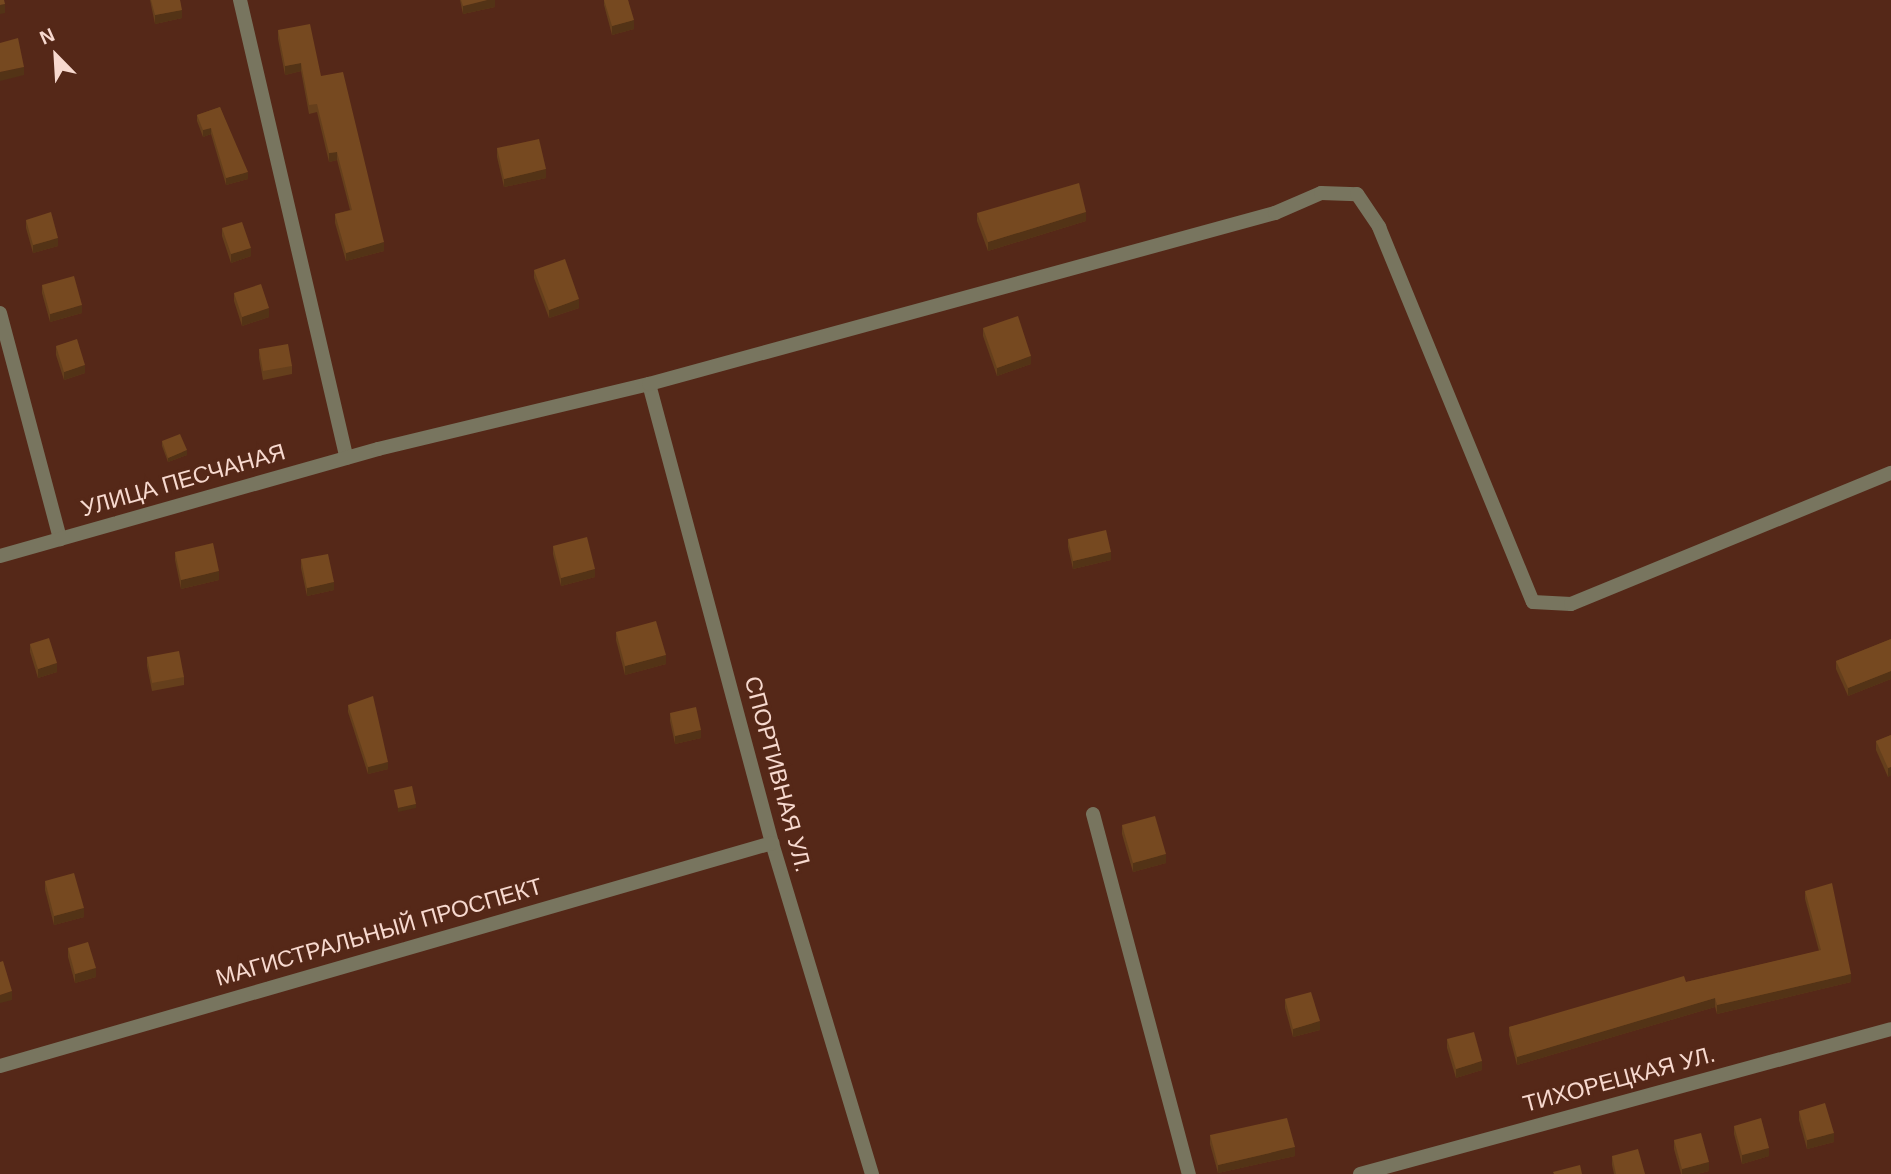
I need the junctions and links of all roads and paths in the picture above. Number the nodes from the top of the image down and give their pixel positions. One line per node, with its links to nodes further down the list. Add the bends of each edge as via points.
1 (240, 0): 4 (street)
2 (0, 313): 6 (street)
3 (649, 384): 4 (street, УЛИЦА ПЕСЧАНАЯ); 5 (street, УЛИЦА ПЕСЧАНАЯ, via 1275,213 1321,193 1357,194 1379,227 1533,602 1571,604); 9 (street, СПОРТИВНАЯ УЛ.)
4 (347, 458): 6 (street, УЛИЦА ПЕСЧАНАЯ)
5 (1891, 473)
6 (60, 539): 7 (street, УЛИЦА ПЕСЧАНАЯ)
7 (0, 556)
8 (1093, 814): 13 (street)
9 (772, 843): 11 (street, МАГИСТРАЛЬНЫЙ ПРОСПЕКТ); 12 (street, СПОРТИВНАЯ УЛ.)
10 (1891, 1029): 14 (street, ТИХОРЕЦКАЯ УЛ.)
11 (0, 1066)
12 (872, 1174)
13 (1189, 1174)
14 (1360, 1174)

